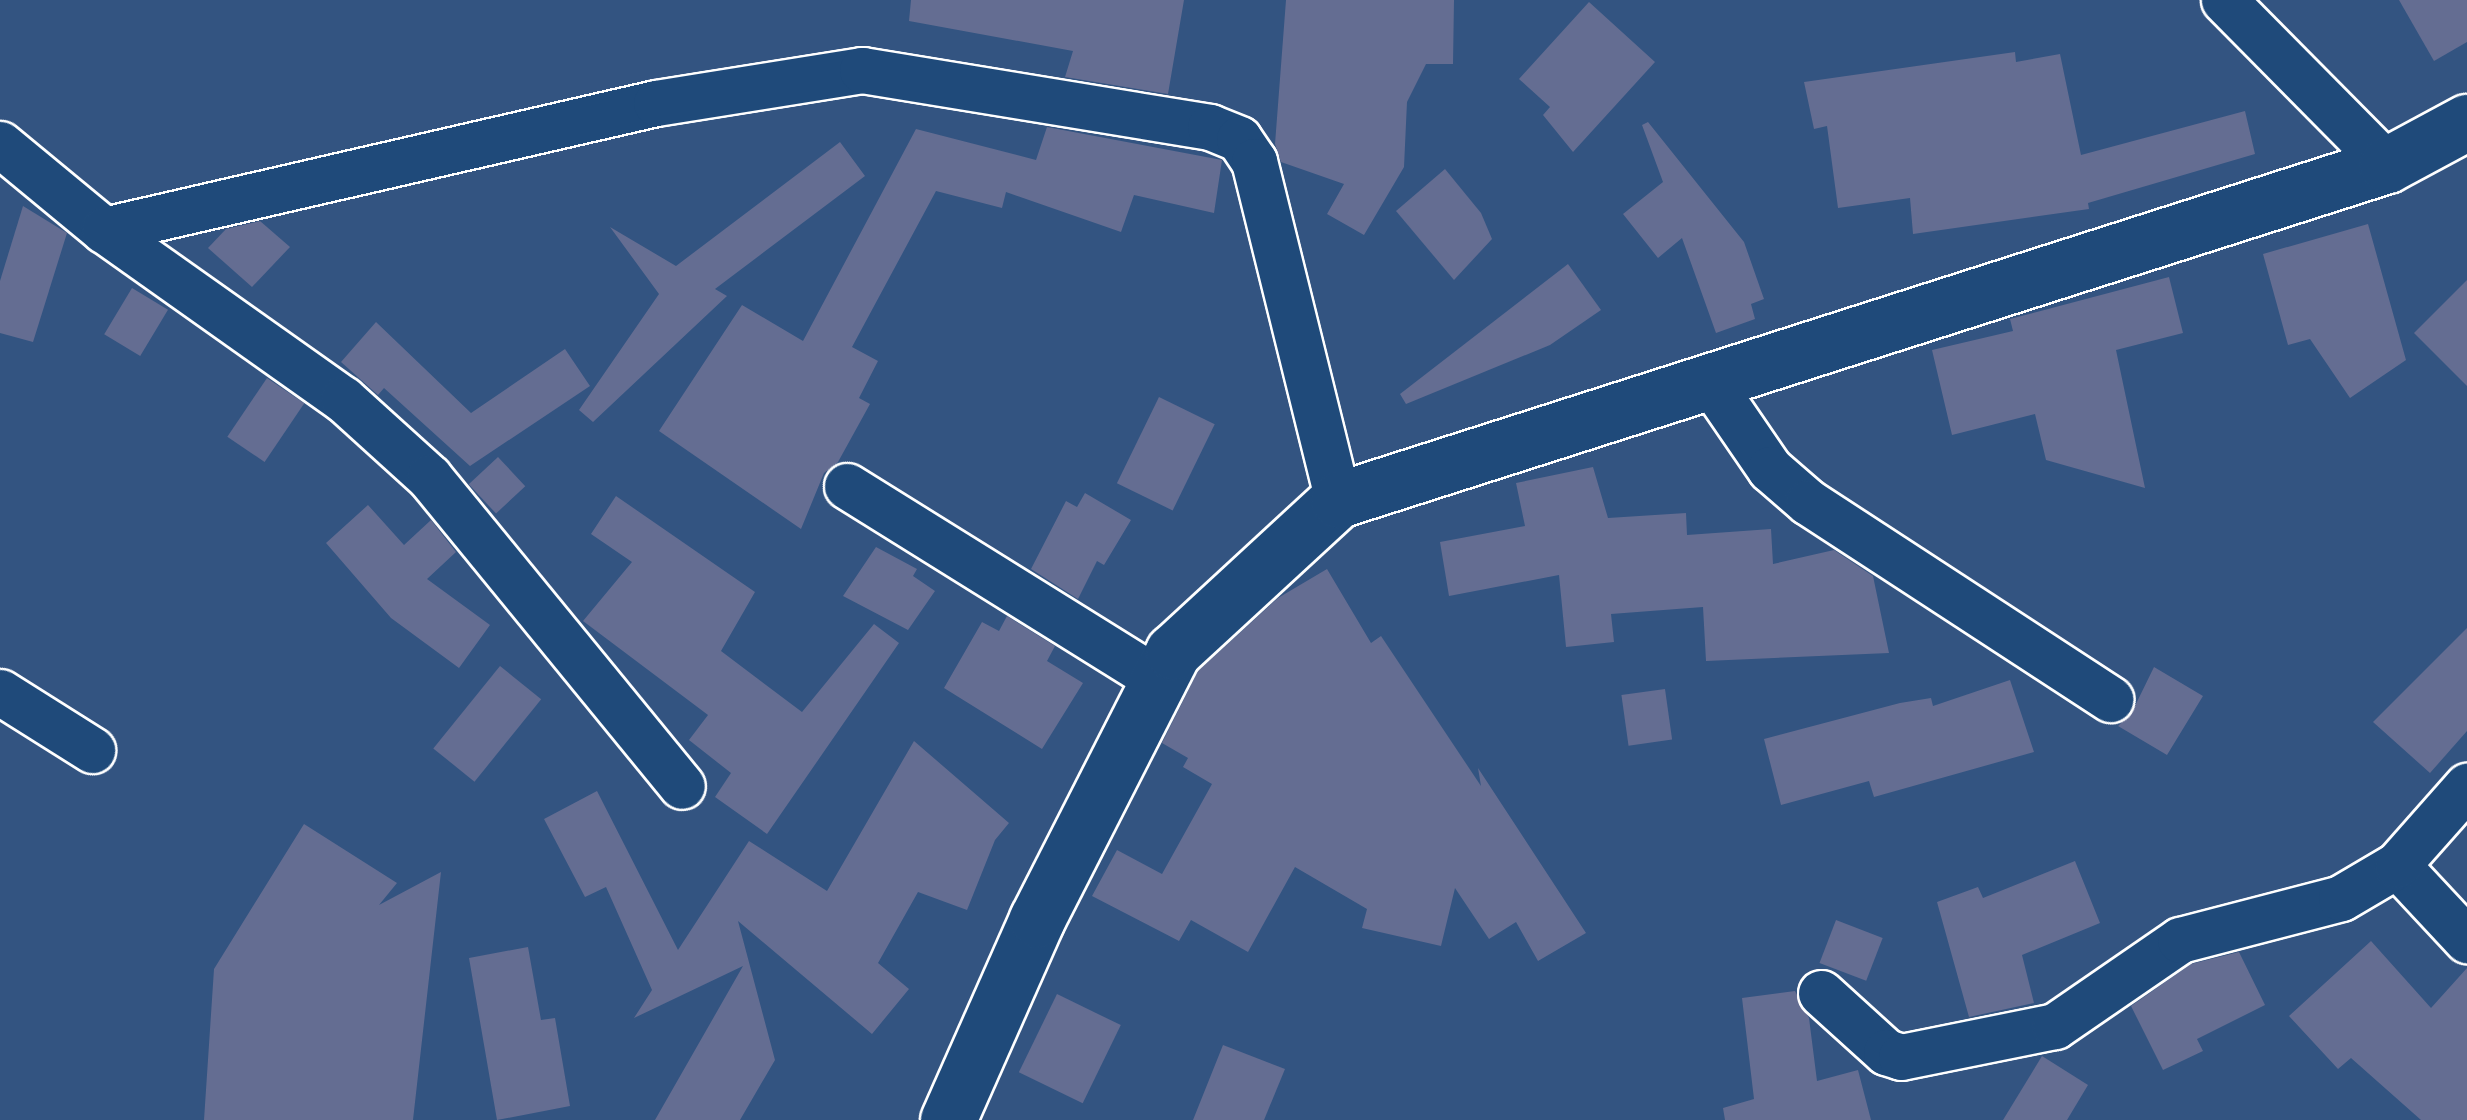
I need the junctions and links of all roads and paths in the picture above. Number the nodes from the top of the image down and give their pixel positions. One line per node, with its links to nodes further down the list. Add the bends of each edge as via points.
1 (2224, 0): 4 (street)
2 (2467, 122): 4 (street)
3 (0, 144): 5 (street)
4 (2387, 165): 6 (street)
5 (104, 230): 8 (street, via 656,103 862,70 1210,126 1239,140 1258,172); 13 (street, via 343,399 429,477)
6 (1708, 380): 8 (street); 11 (street, via 1770,470 1808,502)
7 (847, 486): 9 (street)
8 (1338, 500): 9 (street, via 1174,652)
9 (1159, 680): 18 (street, via 1036,919)
10 (0, 692): 12 (street)
11 (2110, 699)
12 (92, 750)
13 (682, 786)
14 (2467, 786): 15 (street)
15 (2397, 865): 16 (street); 17 (street, via 2341,898 2180,940 2145,960 2086,1011 2055,1026 1902,1057 1886,1052)
16 (2467, 940)
17 (1821, 994)
18 (948, 1120)

